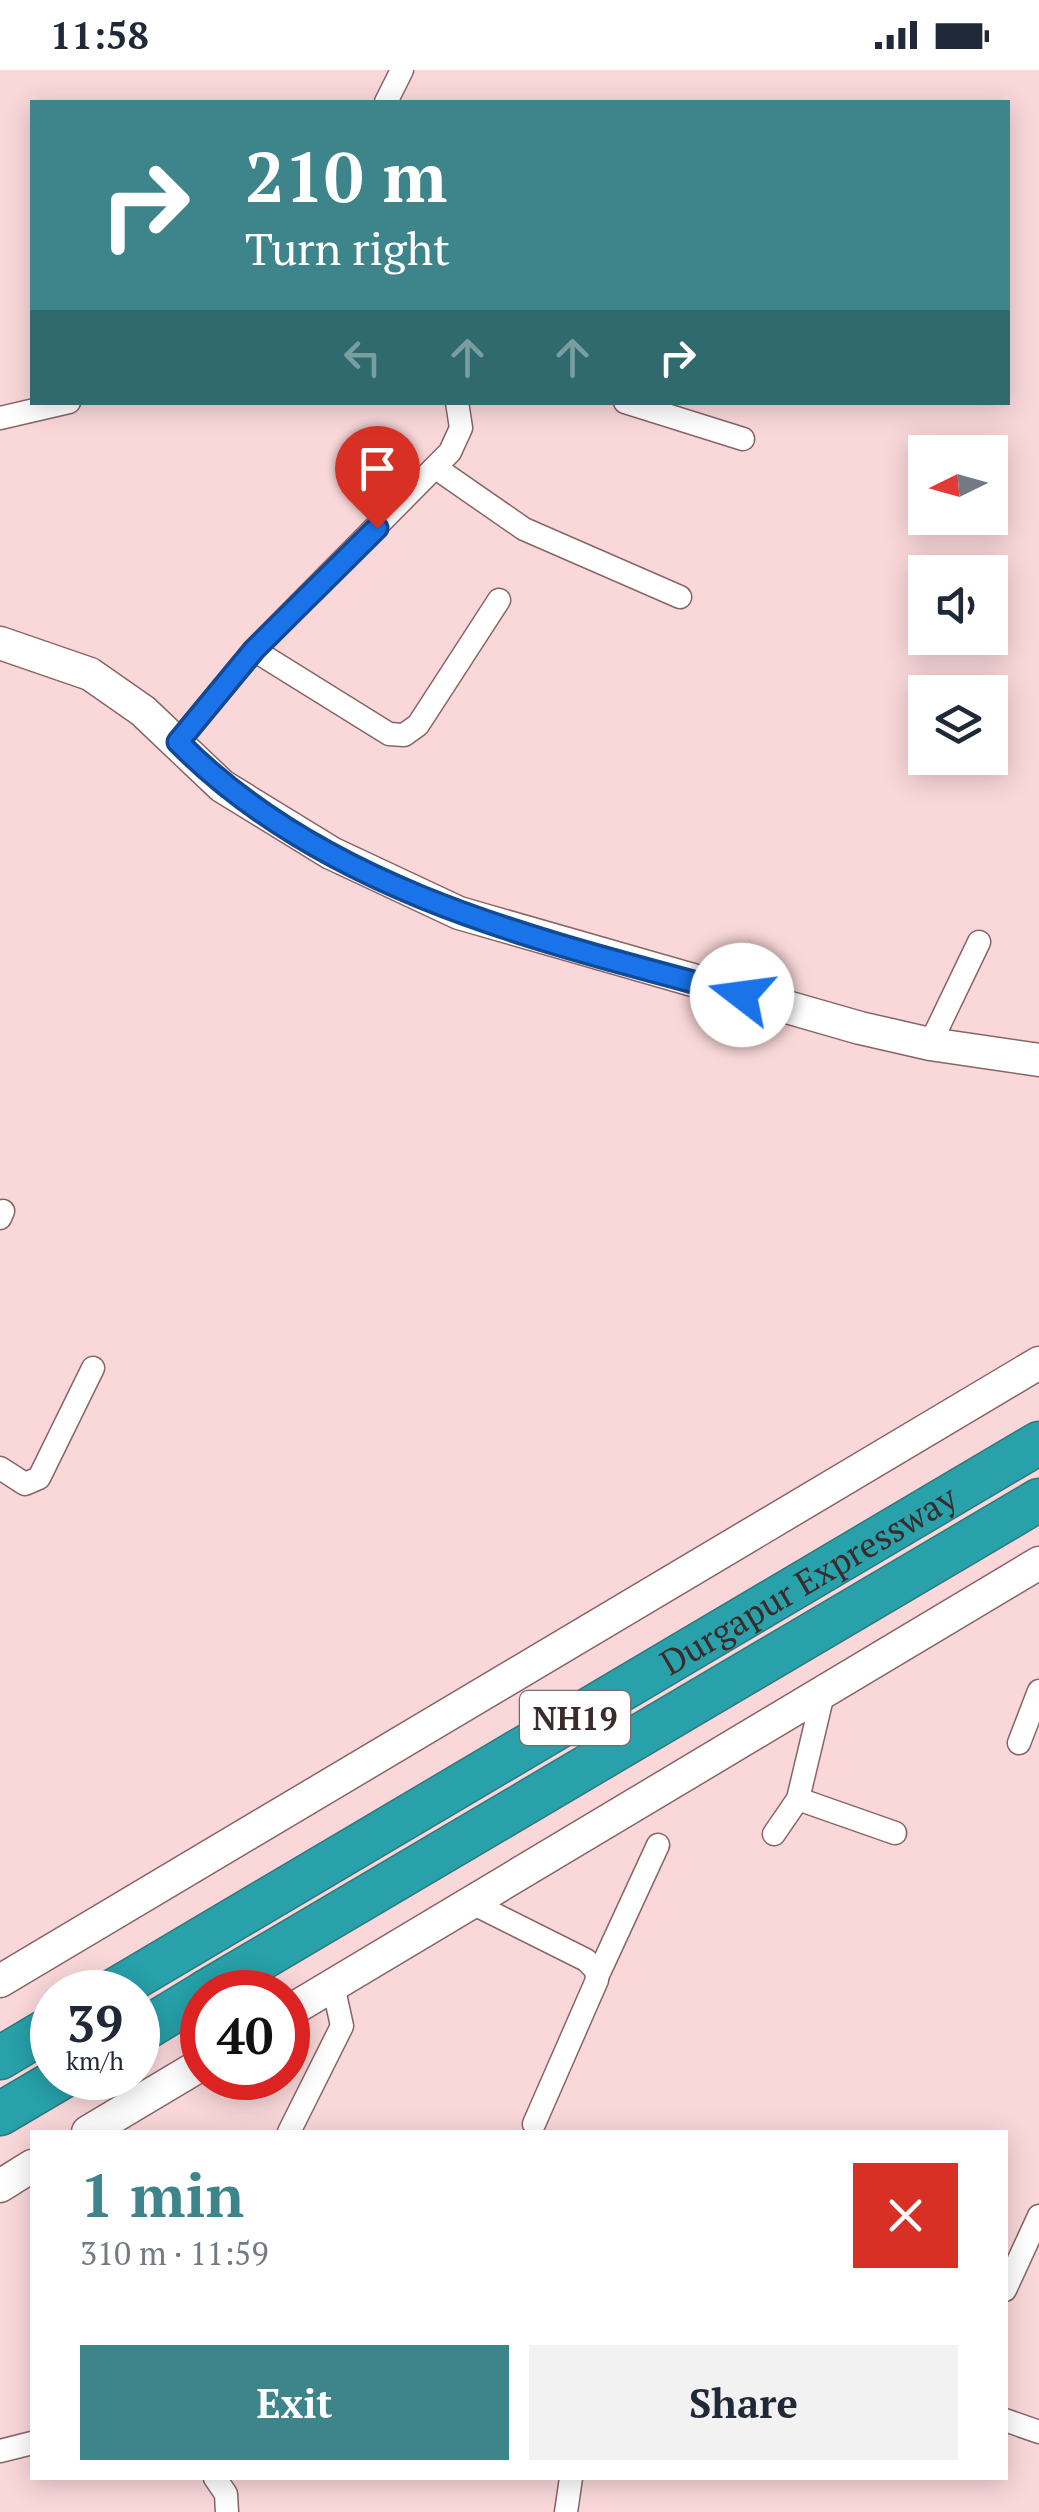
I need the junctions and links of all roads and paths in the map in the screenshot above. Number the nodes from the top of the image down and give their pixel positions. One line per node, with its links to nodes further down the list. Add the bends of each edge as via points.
1 (402, 70): 2 (street)
2 (387, 100)
3 (57, 405): 6 (street)
4 (457, 405): 8 (street, via 458,441)
5 (635, 405): 7 (street)
6 (0, 418)
7 (743, 439)
8 (436, 468): 9 (street, via 524,529); 12 (street)
9 (680, 597)
10 (498, 600): 12 (street, via 418,724 404,735 389,734)
11 (0, 643): 13 (street, via 90,674)
12 (254, 650): 13 (street)
13 (178, 742): 15 (street, via 222,786 331,853 459,913)
14 (979, 942): 15 (street)
15 (930, 1044): 16 (street)
16 (1039, 1060)
17 (1039, 1363): 34 (street)
18 (93, 1368): 20 (street, via 39,1478 24,1484)
19 (1039, 1443): 31 (highway, Durgapur Expressway / NH19)
20 (0, 1468)
21 (1039, 1500): 32 (highway, Durgapur Expressway / NH19)
22 (1039, 1563): 24 (street)
23 (1039, 1691): 25 (street)
24 (823, 1694): 26 (street); 30 (street)
25 (1019, 1743)
26 (798, 1799): 27 (street); 28 (street)
27 (774, 1834)
28 (895, 1834)
29 (658, 1845): 33 (street)
30 (470, 1902): 33 (street, via 586,1960); 35 (street)
31 (148, 1970)
32 (243, 1970)
33 (598, 1975): 42 (street)
34 (0, 1981)
35 (333, 1985): 36 (street); 44 (street, via 342,2026)
36 (310, 1999)
37 (30, 2040): 38 (highway)
38 (0, 2058)
39 (180, 2077): 43 (street)
40 (30, 2096): 41 (highway)
41 (0, 2114)
42 (534, 2124)
43 (91, 2130)
44 (290, 2130)
45 (30, 2167): 46 (street)
46 (0, 2186)
47 (1039, 2216): 48 (street)
48 (1008, 2283)
49 (1008, 2421): 50 (street)
50 (1039, 2432)
51 (30, 2443): 52 (street)
52 (0, 2451)
53 (216, 2480): 55 (street)
54 (571, 2480): 56 (street)
55 (227, 2512)
56 (566, 2512)

